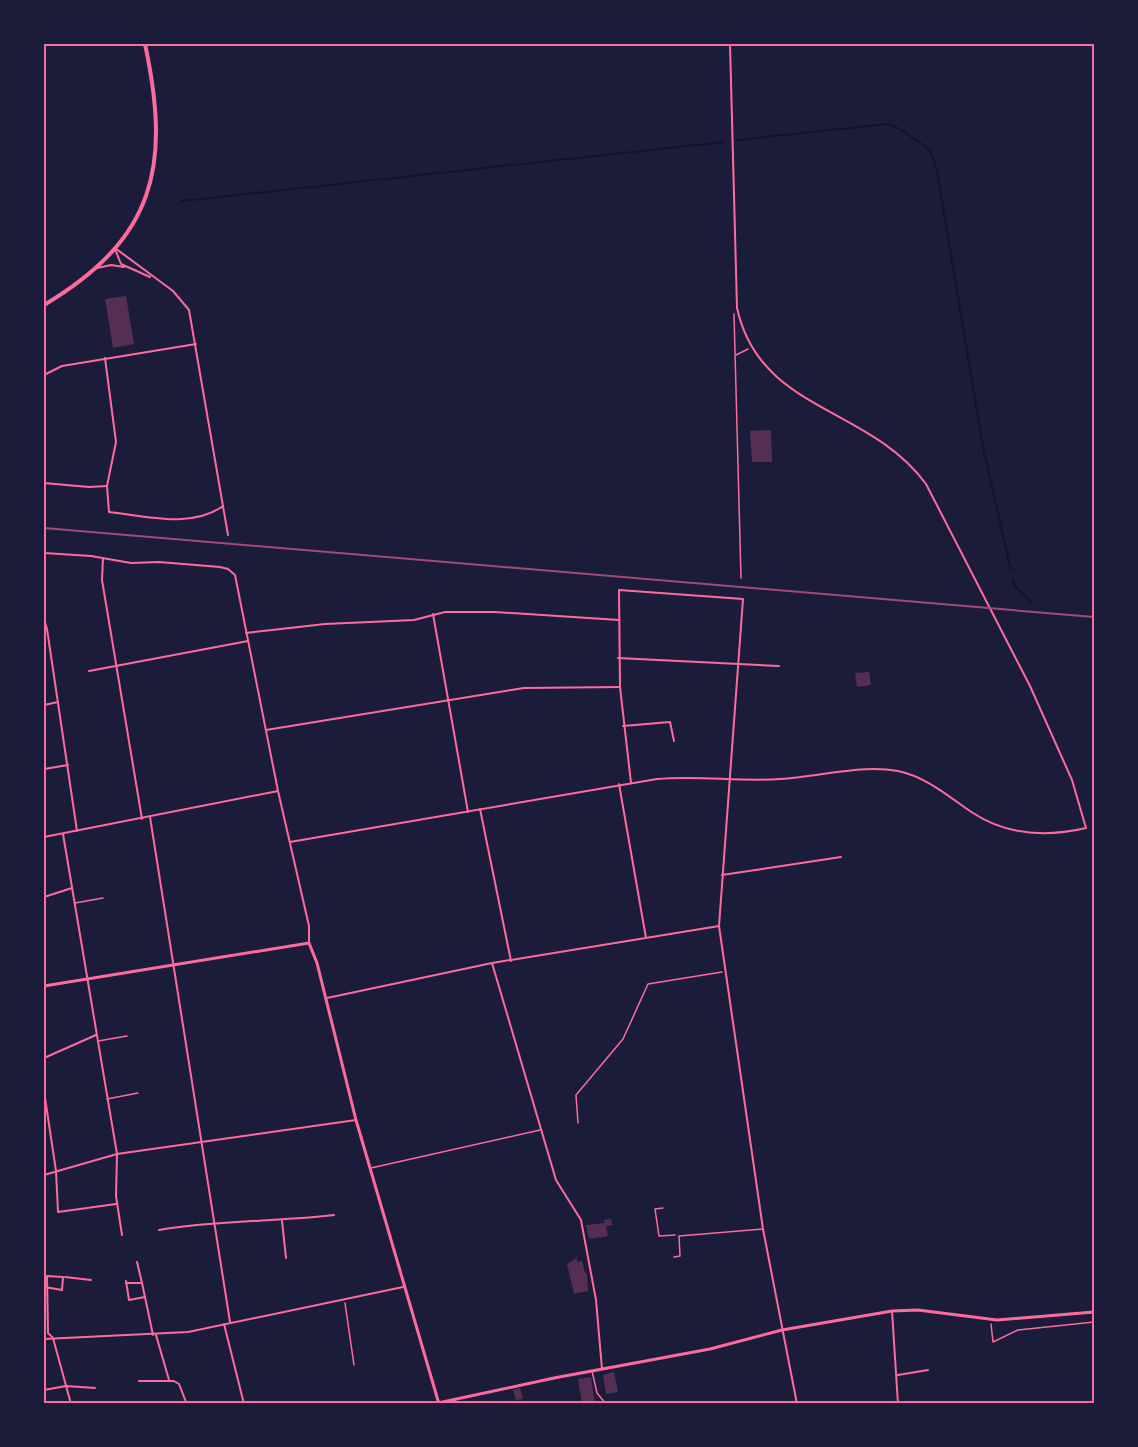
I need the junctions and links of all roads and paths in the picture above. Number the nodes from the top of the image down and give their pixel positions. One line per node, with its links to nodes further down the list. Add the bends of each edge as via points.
1 (145, 44): 3 (main road, via 157,114 155,158 143,201)
2 (730, 44): 9 (street, via 737,308)
3 (115, 249): 4 (main road); 5 (street, via 117,259); 6 (street)
4 (97, 268): 5 (street); 7 (main road)
5 (126, 268): 6 (street)
6 (153, 278): 8 (street, via 186,304)
7 (44, 304)
8 (197, 344): 10 (street); 14 (street)
9 (750, 347): 18 (path, via 735,356); 40 (street, via 778,380 883,441 906,460 934,496 1060,753 1086,828 1042,834 1008,829 985,820 933,785 899,772 863,770)
10 (105, 358): 11 (street, via 62,366); 13 (street, via 116,442)
11 (44, 375)
12 (44, 483): 13 (street)
13 (108, 486): 14 (street, via 109,512 189,519)
14 (223, 506): 15 (street)
15 (228, 535)
16 (44, 553): 17 (street)
17 (103, 558): 22 (street, via 228,569 236,580); 29 (street, via 102,580)
18 (741, 578)
19 (433, 614): 21 (street, via 495,612); 22 (street, via 414,620); 32 (street)
20 (44, 619): 24 (street)
21 (619, 620): 26 (street); 27 (street, via 619,590 743,599)
22 (246, 633): 23 (street)
23 (248, 641): 29 (street); 36 (street)
24 (49, 642): 25 (street); 33 (street)
25 (44, 643)
26 (618, 658): 27 (street); 31 (street)
27 (738, 665): 28 (street); 40 (street)
28 (778, 666)
29 (117, 667): 30 (street); 47 (street)
30 (89, 671)
31 (620, 687): 32 (street, via 538,687); 35 (street)
32 (450, 700): 36 (street); 45 (street)
33 (58, 702): 34 (street); 38 (street)
34 (44, 705)
35 (623, 726): 37 (street, via 670,722); 41 (street)
36 (265, 730): 43 (street)
37 (674, 741)
38 (68, 765): 39 (street); 48 (street)
39 (44, 769)
40 (731, 778): 41 (street, via 684,777); 53 (street)
41 (631, 783): 42 (street)
42 (619, 784): 44 (street); 59 (street)
43 (278, 791): 46 (street); 51 (street)
44 (480, 809): 45 (street); 61 (street)
45 (468, 812): 51 (street)
46 (150, 817): 47 (street); 63 (street)
47 (142, 819): 48 (street)
48 (77, 831): 49 (street)
49 (63, 834): 50 (street); 54 (street)
50 (44, 837)
51 (290, 842): 60 (street, via 309,926)
52 (841, 857): 53 (street)
53 (722, 875): 58 (street)
54 (72, 888): 55 (street); 57 (street)
55 (44, 897)
56 (103, 898): 57 (lane)
57 (75, 903): 65 (street)
58 (719, 926): 59 (street); 64 (street)
59 (646, 938): 61 (street)
60 (309, 943): 63 (street); 67 (street)
61 (511, 961): 62 (street)
62 (492, 963): 67 (street); 77 (street)
63 (174, 964): 65 (street); 78 (street)
64 (725, 971): 76 (path, via 648,984 623,1039 576,1095); 88 (street)
65 (88, 978): 66 (street); 68 (street)
66 (44, 986)
67 (326, 998): 75 (street)
68 (96, 1035): 70 (street); 71 (street)
69 (127, 1036): 70 (lane)
70 (97, 1041): 74 (street)
71 (44, 1058)
72 (44, 1090): 81 (street)
73 (138, 1093): 74 (lane)
74 (106, 1099): 79 (street)
75 (356, 1120): 78 (street); 80 (street)
76 (578, 1123)
77 (540, 1130): 80 (lane); 114 (street, via 556,1180 582,1220 596,1300)
78 (201, 1142): 79 (street); 87 (street)
79 (117, 1154): 81 (street); 83 (street)
80 (370, 1168): 100 (street)
81 (56, 1171): 82 (street); 83 (street, via 58,1212)
82 (44, 1175)
83 (117, 1204): 90 (street)
84 (663, 1208): 91 (path, via 655,1209 659,1236)
85 (334, 1215): 86 (street)
86 (282, 1221): 87 (street); 93 (street)
87 (214, 1222): 89 (street); 106 (street)
88 (764, 1229): 91 (lane); 109 (street)
89 (159, 1230)
90 (122, 1234)
91 (679, 1236): 92 (lane, via 680,1256)
92 (674, 1257)
93 (286, 1258)
94 (137, 1262): 98 (street)
95 (45, 1276): 96 (street); 99 (street)
96 (63, 1277): 97 (street); 99 (street, via 62,1290)
97 (91, 1280)
98 (142, 1283): 101 (street); 101 (street, via 126,1282 129,1300)
99 (45, 1287): 111 (street, via 48,1333)
100 (403, 1287): 102 (street); 124 (street)
101 (145, 1297): 110 (street)
102 (345, 1300): 106 (street); 113 (path)
103 (892, 1311): 105 (street, via 918,1310); 109 (street); 117 (street)
104 (1095, 1312): 105 (street)
105 (991, 1320): 107 (path, via 993,1342 1018,1330)
106 (230, 1322): 108 (street)
107 (1095, 1322)
108 (224, 1324): 110 (street); 126 (street)
109 (782, 1330): 114 (street, via 710,1349); 128 (street)
110 (154, 1335): 111 (street); 118 (street)
111 (53, 1338): 112 (street); 120 (street)
112 (44, 1339)
113 (354, 1365)
114 (602, 1369): 116 (street)
115 (928, 1370): 117 (street)
116 (592, 1371): 124 (street); 127 (lane, via 597,1394)
117 (898, 1375): 129 (street)
118 (169, 1380): 119 (street); 123 (street, via 179,1384)
119 (139, 1381)
120 (66, 1386): 121 (street); 122 (street); 125 (street)
121 (95, 1388)
122 (44, 1390)
123 (186, 1402)
124 (439, 1403)
125 (71, 1404)
126 (244, 1404)
127 (606, 1404)
128 (797, 1404)
129 (898, 1404)

